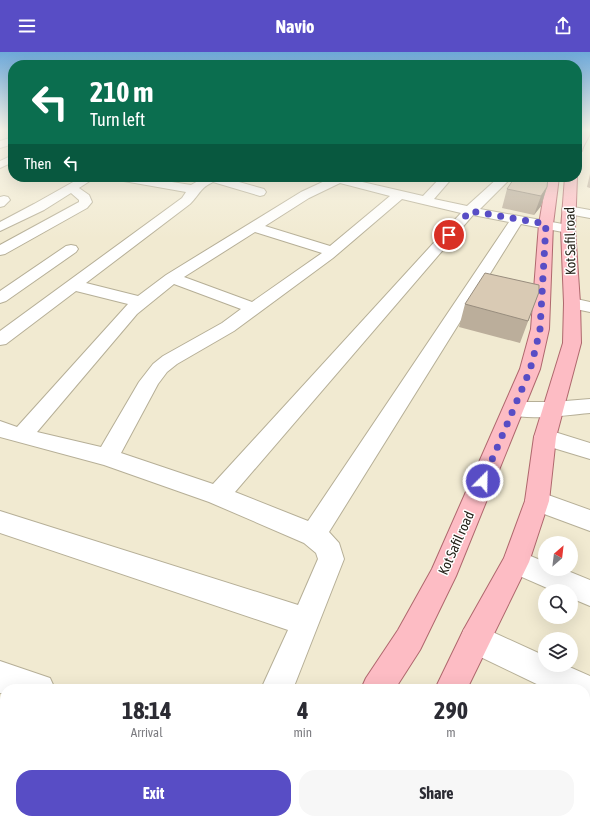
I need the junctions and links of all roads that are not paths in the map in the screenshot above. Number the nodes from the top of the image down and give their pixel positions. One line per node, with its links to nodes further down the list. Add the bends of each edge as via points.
1 (81, 182): 11 (street)
2 (153, 182): 12 (street)
3 (206, 182): 12 (street)
4 (226, 182): 13 (street)
5 (330, 182): 22 (street)
6 (349, 182): 14 (street)
7 (442, 182): 15 (street)
8 (501, 182): 16 (street)
9 (552, 182): 20 (main road, Kot Safil road)
10 (571, 182): 18 (main road, Kot Safil road)
11 (71, 188): 21 (street); 24 (street, via 85,198 86,202 83,205)
12 (193, 189): 27 (street, via 192,196 186,201)
13 (260, 192)
14 (399, 195): 15 (street); 25 (street)
15 (425, 201): 16 (street)
16 (470, 211): 19 (street); 40 (street)
17 (590, 214): 18 (street)
18 (568, 219): 20 (street); 30 (main road, Kot Safil road)
19 (518, 220): 20 (street); 44 (street)
20 (546, 224): 34 (main road, Kot Safil road, via 540,329 530,370)
21 (0, 227)
22 (254, 227): 25 (street); 26 (street)
23 (71, 250): 28 (street)
24 (0, 251)
25 (332, 251): 31 (street)
26 (172, 278): 29 (street); 31 (street)
27 (73, 285): 29 (street); 32 (street)
28 (0, 298)
29 (141, 302): 36 (street)
30 (581, 305): 35 (main road, Kot Safil road)
31 (253, 308): 39 (street, via 228,327 160,368 149,382)
32 (0, 340)
33 (590, 406): 35 (street)
34 (513, 409): 35 (street); 52 (main road, Kot Safil road, via 442,576 409,640)
35 (553, 409): 37 (main road, Kot Safil road)
36 (5, 431): 39 (street)
37 (545, 437): 38 (street); 41 (main road, Kot Safil road)
38 (590, 451)
39 (107, 457): 40 (street)
40 (218, 495): 44 (street)
41 (537, 501): 42 (street); 45 (main road, Kot Safil road)
42 (590, 521)
43 (0, 522): 47 (street)
44 (313, 535): 47 (street, via 327,545 331,553)
45 (516, 562): 46 (street); 48 (main road, Kot Safil road)
46 (590, 593)
47 (306, 622): 51 (street)
48 (475, 639): 53 (main road, Kot Safil road); 54 (street)
49 (0, 677): 50 (street)
50 (23, 684)
51 (278, 684)
52 (380, 684)
53 (453, 684)
54 (571, 684)

